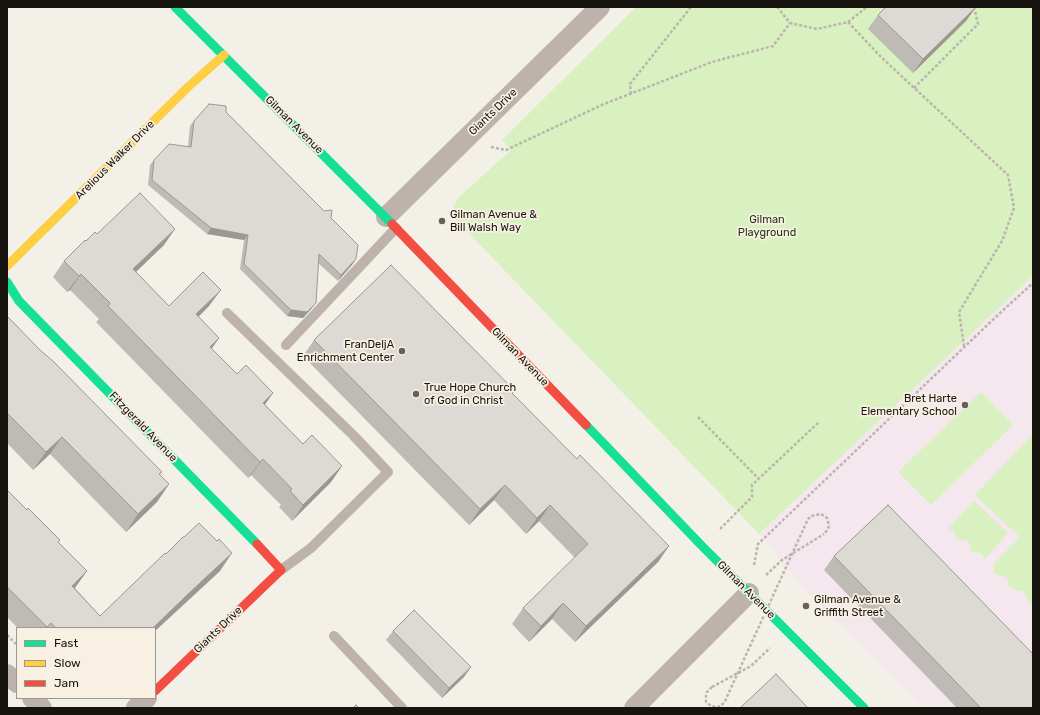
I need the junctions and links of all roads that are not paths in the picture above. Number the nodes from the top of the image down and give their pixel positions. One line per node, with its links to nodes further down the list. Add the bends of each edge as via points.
1 (175, 7): 3 (street, Gilman Avenue)
2 (600, 7): 4 (street, Giants Drive, via 464,140)
3 (224, 55): 4 (street, Gilman Avenue); 5 (street, Arelious Walker Drive, via 188,87)
4 (391, 223): 8 (lane); 10 (street, Gilman Avenue)
5 (7, 266)
6 (7, 282): 9 (street, Fitzgerald Avenue, via 19,301)
7 (227, 313): 9 (lane, via 388,472 311,548)
8 (286, 345)
9 (281, 570): 14 (street, Giants Drive)
10 (749, 593): 20 (street); 21 (street, Gilman Avenue)
11 (334, 636): 19 (lane)
12 (7, 674): 13 (street)
13 (16, 682)
14 (156, 690)
15 (33, 699): 17 (street)
16 (146, 699): 18 (street)
17 (42, 708)
18 (136, 708)
19 (402, 708)
20 (634, 708)
21 (864, 708)

